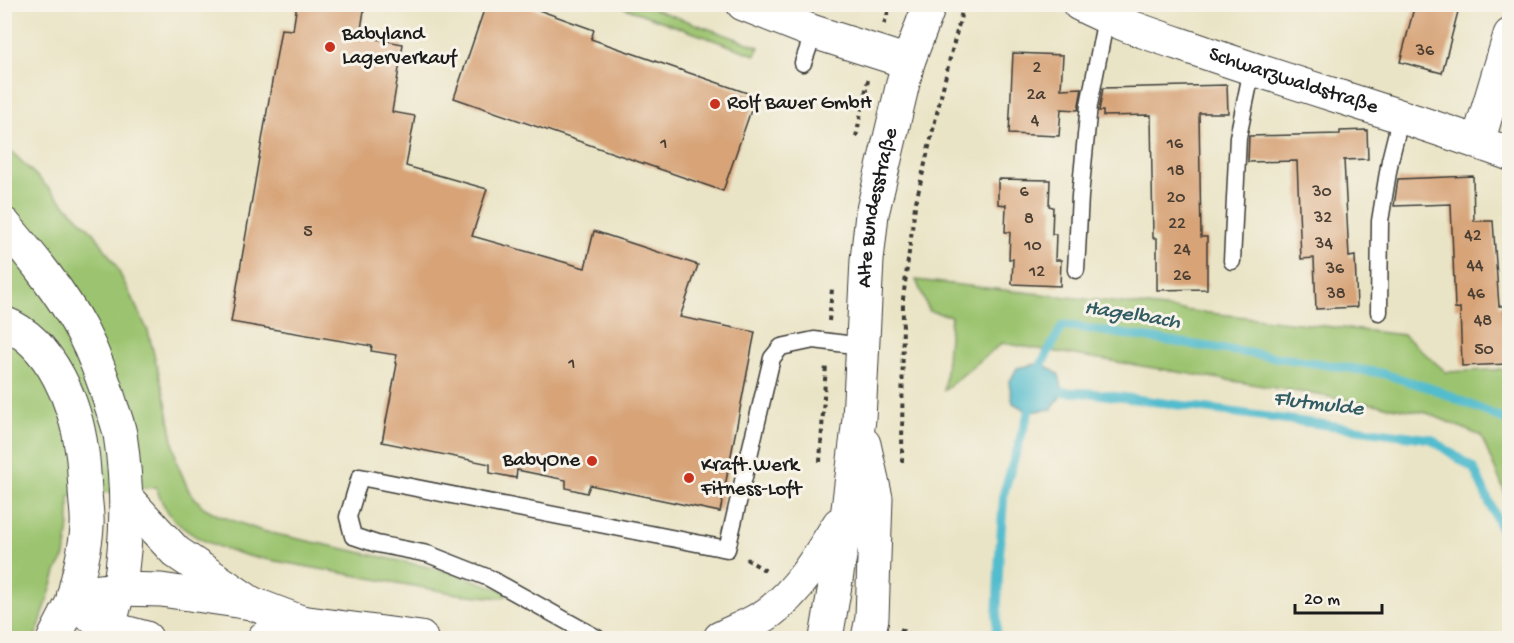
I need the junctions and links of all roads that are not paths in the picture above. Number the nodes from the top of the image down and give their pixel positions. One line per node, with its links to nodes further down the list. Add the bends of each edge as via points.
1 (743, 4): 4 (main road)
2 (930, 4): 6 (main road, Alte Bundesstraße)
3 (1092, 11): 8 (main road, Schwarzwaldstraße); 14 (lane)
4 (814, 32): 6 (main road); 7 (lane)
5 (1509, 35): 10 (main road)
6 (909, 62): 17 (main road, Alte Bundesstraße, via 872,214)
7 (804, 63)
8 (1252, 69): 9 (main road, Schwarzwaldstraße); 13 (lane, via 1238,137)
9 (1401, 116): 10 (main road, Schwarzwaldstraße); 15 (lane, via 1380,221)
10 (1478, 142): 11 (main road, Schwarzwaldstraße)
11 (1509, 154)
12 (4, 224): 19 (main road, via 57,291 102,373 120,432)
13 (1232, 261)
14 (1076, 270)
15 (1379, 312)
16 (4, 323): 22 (main road, via 39,346 60,379 75,415 87,525)
17 (861, 346): 18 (main road, Alte Bundesstraße); 31 (lane, via 814,340 781,346 772,358 726,549 360,477 348,517 353,536 428,554 489,578)
18 (859, 419): 20 (main road, Alte Bundesstraße); 34 (main road, Alte Bundesstraße, via 876,498)
19 (126, 499): 21 (main road, via 125,555); 23 (main road, via 176,552)
20 (848, 509): 32 (main road, via 796,587 768,613); 33 (main road, Alte Bundesstraße)
21 (119, 589): 22 (main road); 23 (main road, via 161,590); 25 (main road)
22 (73, 598): 25 (main road); 27 (main road)
23 (251, 603): 24 (main road)
24 (301, 622): 26 (main road); 29 (main road)
25 (108, 633): 28 (main road)
26 (386, 636): 30 (main road)
27 (54, 639)
28 (146, 639)
29 (264, 639)
30 (421, 639)
31 (597, 639)
32 (720, 639)
33 (826, 639)
34 (868, 639)

